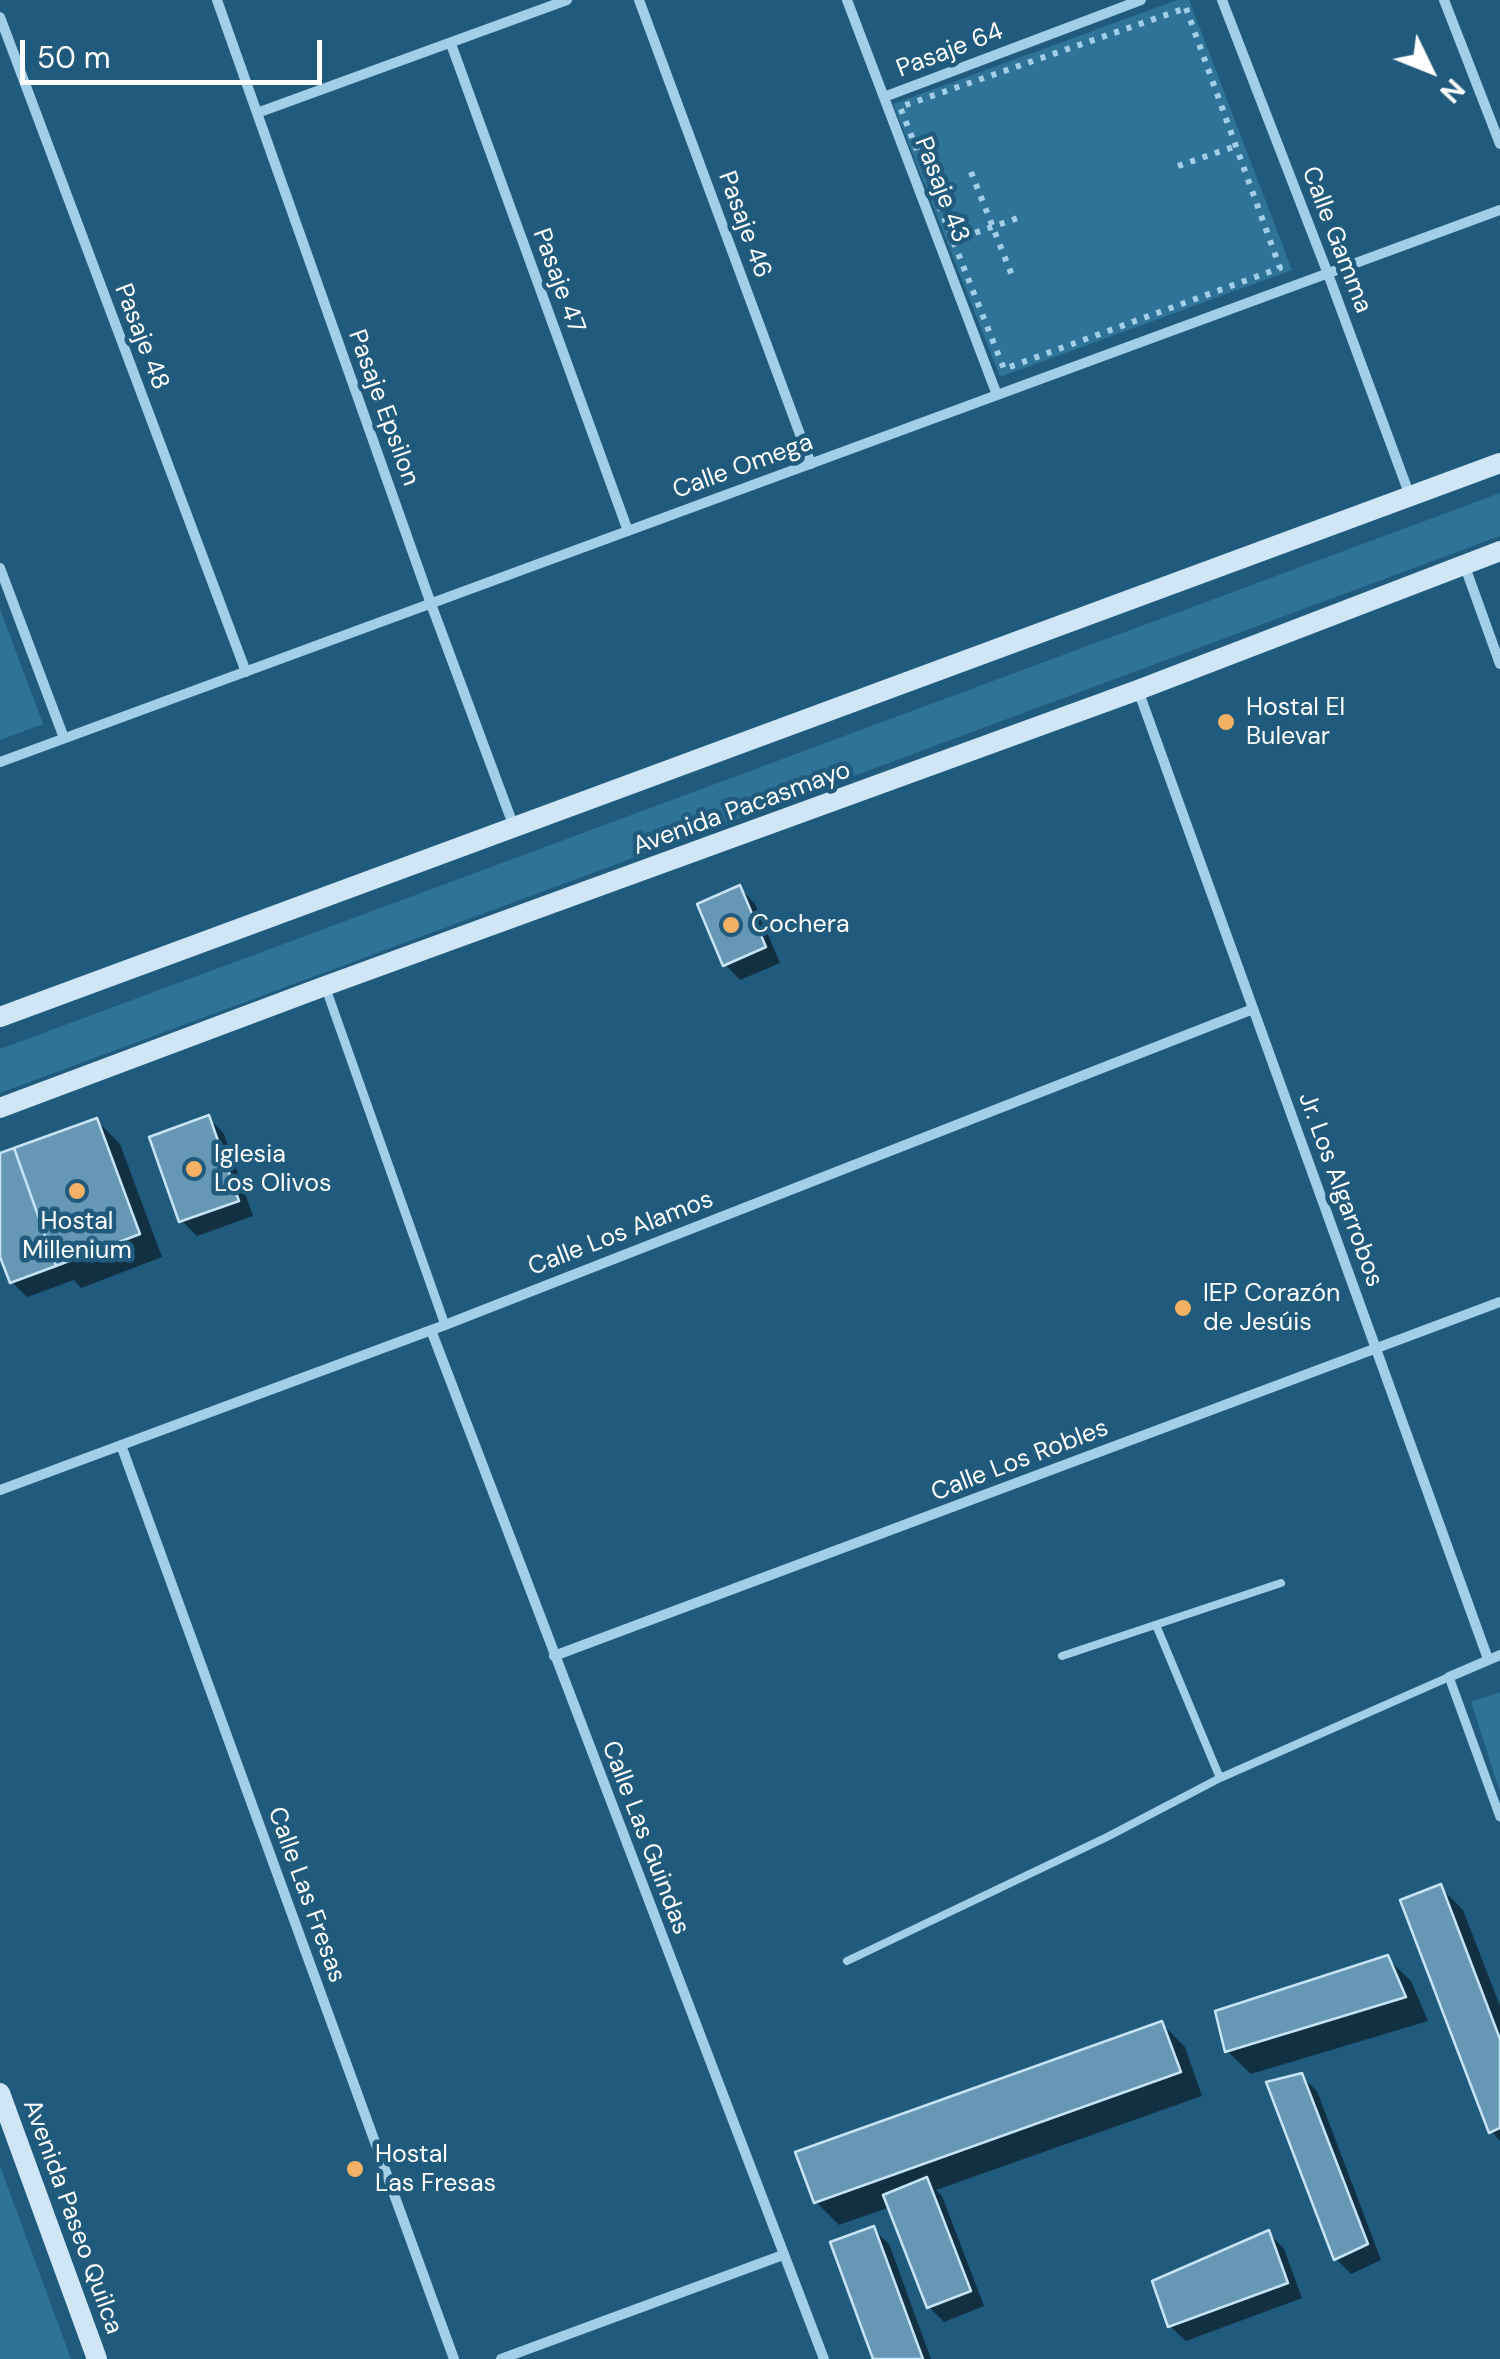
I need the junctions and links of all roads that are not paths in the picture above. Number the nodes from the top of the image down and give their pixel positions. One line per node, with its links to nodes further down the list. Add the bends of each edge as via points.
1 (217, 0): 11 (street, Pasaje Epsilon)
2 (566, 0): 9 (street)
3 (638, 0): 17 (street, Pasaje 46)
4 (848, 0): 10 (street, Pasaje 43)
5 (1142, 0): 10 (street, Pasaje 64)
6 (1222, 0): 14 (street, Calle Gamma)
7 (1444, 0): 12 (street)
8 (0, 16): 25 (street, Pasaje 48)
9 (451, 44): 11 (street); 19 (street, Pasaje 47)
10 (884, 97): 15 (street, Pasaje 43)
11 (256, 114): 23 (street, Pasaje Epsilon)
12 (1500, 144)
13 (1500, 210): 14 (street, Calle Omega)
14 (1328, 274): 15 (street, Calle Omega); 18 (street, Calle Gamma)
15 (998, 395): 17 (street, Calle Omega)
16 (1500, 463): 18 (main road)
17 (811, 464): 19 (street, Calle Omega)
18 (1410, 496): 29 (main road)
19 (628, 531): 23 (street, Calle Omega)
20 (1500, 551): 21 (main road, Avenida Pacasmayo)
21 (1464, 564): 24 (street); 26 (main road, Avenida Pacasmayo)
22 (0, 568): 27 (street)
23 (431, 604): 25 (street, Calle Omega); 29 (street, Pasaje Epsilon)
24 (1500, 664)
25 (246, 672): 27 (street, Calle Omega)
26 (1138, 690): 30 (main road, Avenida Pacasmayo); 31 (street, Jr. Los Algarrobos)
27 (64, 738): 28 (street, Calle Omega)
28 (0, 762)
29 (514, 828): 32 (main road)
30 (325, 986): 33 (main road, Avenida Pacasmayo); 35 (street)
31 (1253, 1009): 35 (street, Calle Los Alamos); 37 (street, Jr. Los Algarrobos)
32 (0, 1017)
33 (0, 1108)
34 (1500, 1302): 37 (street, Calle Los Robles)
35 (444, 1324): 36 (street, Calle Los Alamos)
36 (431, 1330): 38 (street, Calle Los Alamos); 43 (street, Calle Las Guindas)
37 (1376, 1349): 43 (street, Calle Los Robles); 45 (street, Jr. Los Algarrobos)
38 (121, 1446): 39 (street, Calle Los Alamos); 53 (street, Calle Las Fresas)
39 (0, 1490)
40 (1281, 1583): 41 (lane)
41 (1156, 1625): 44 (lane); 47 (lane)
42 (1500, 1654): 45 (street)
43 (554, 1656): 51 (street, Calle Las Guindas)
44 (1062, 1656)
45 (1488, 1659): 46 (street)
46 (1449, 1677): 47 (lane); 48 (street)
47 (1220, 1778): 49 (lane)
48 (1500, 1817)
49 (847, 1961)
50 (0, 2093): 52 (main road, Avenida Paseo Quilca)
51 (783, 2254): 54 (street); 55 (street, Calle Las Guindas)
52 (97, 2359)
53 (454, 2359)
54 (501, 2359)
55 (824, 2359)

